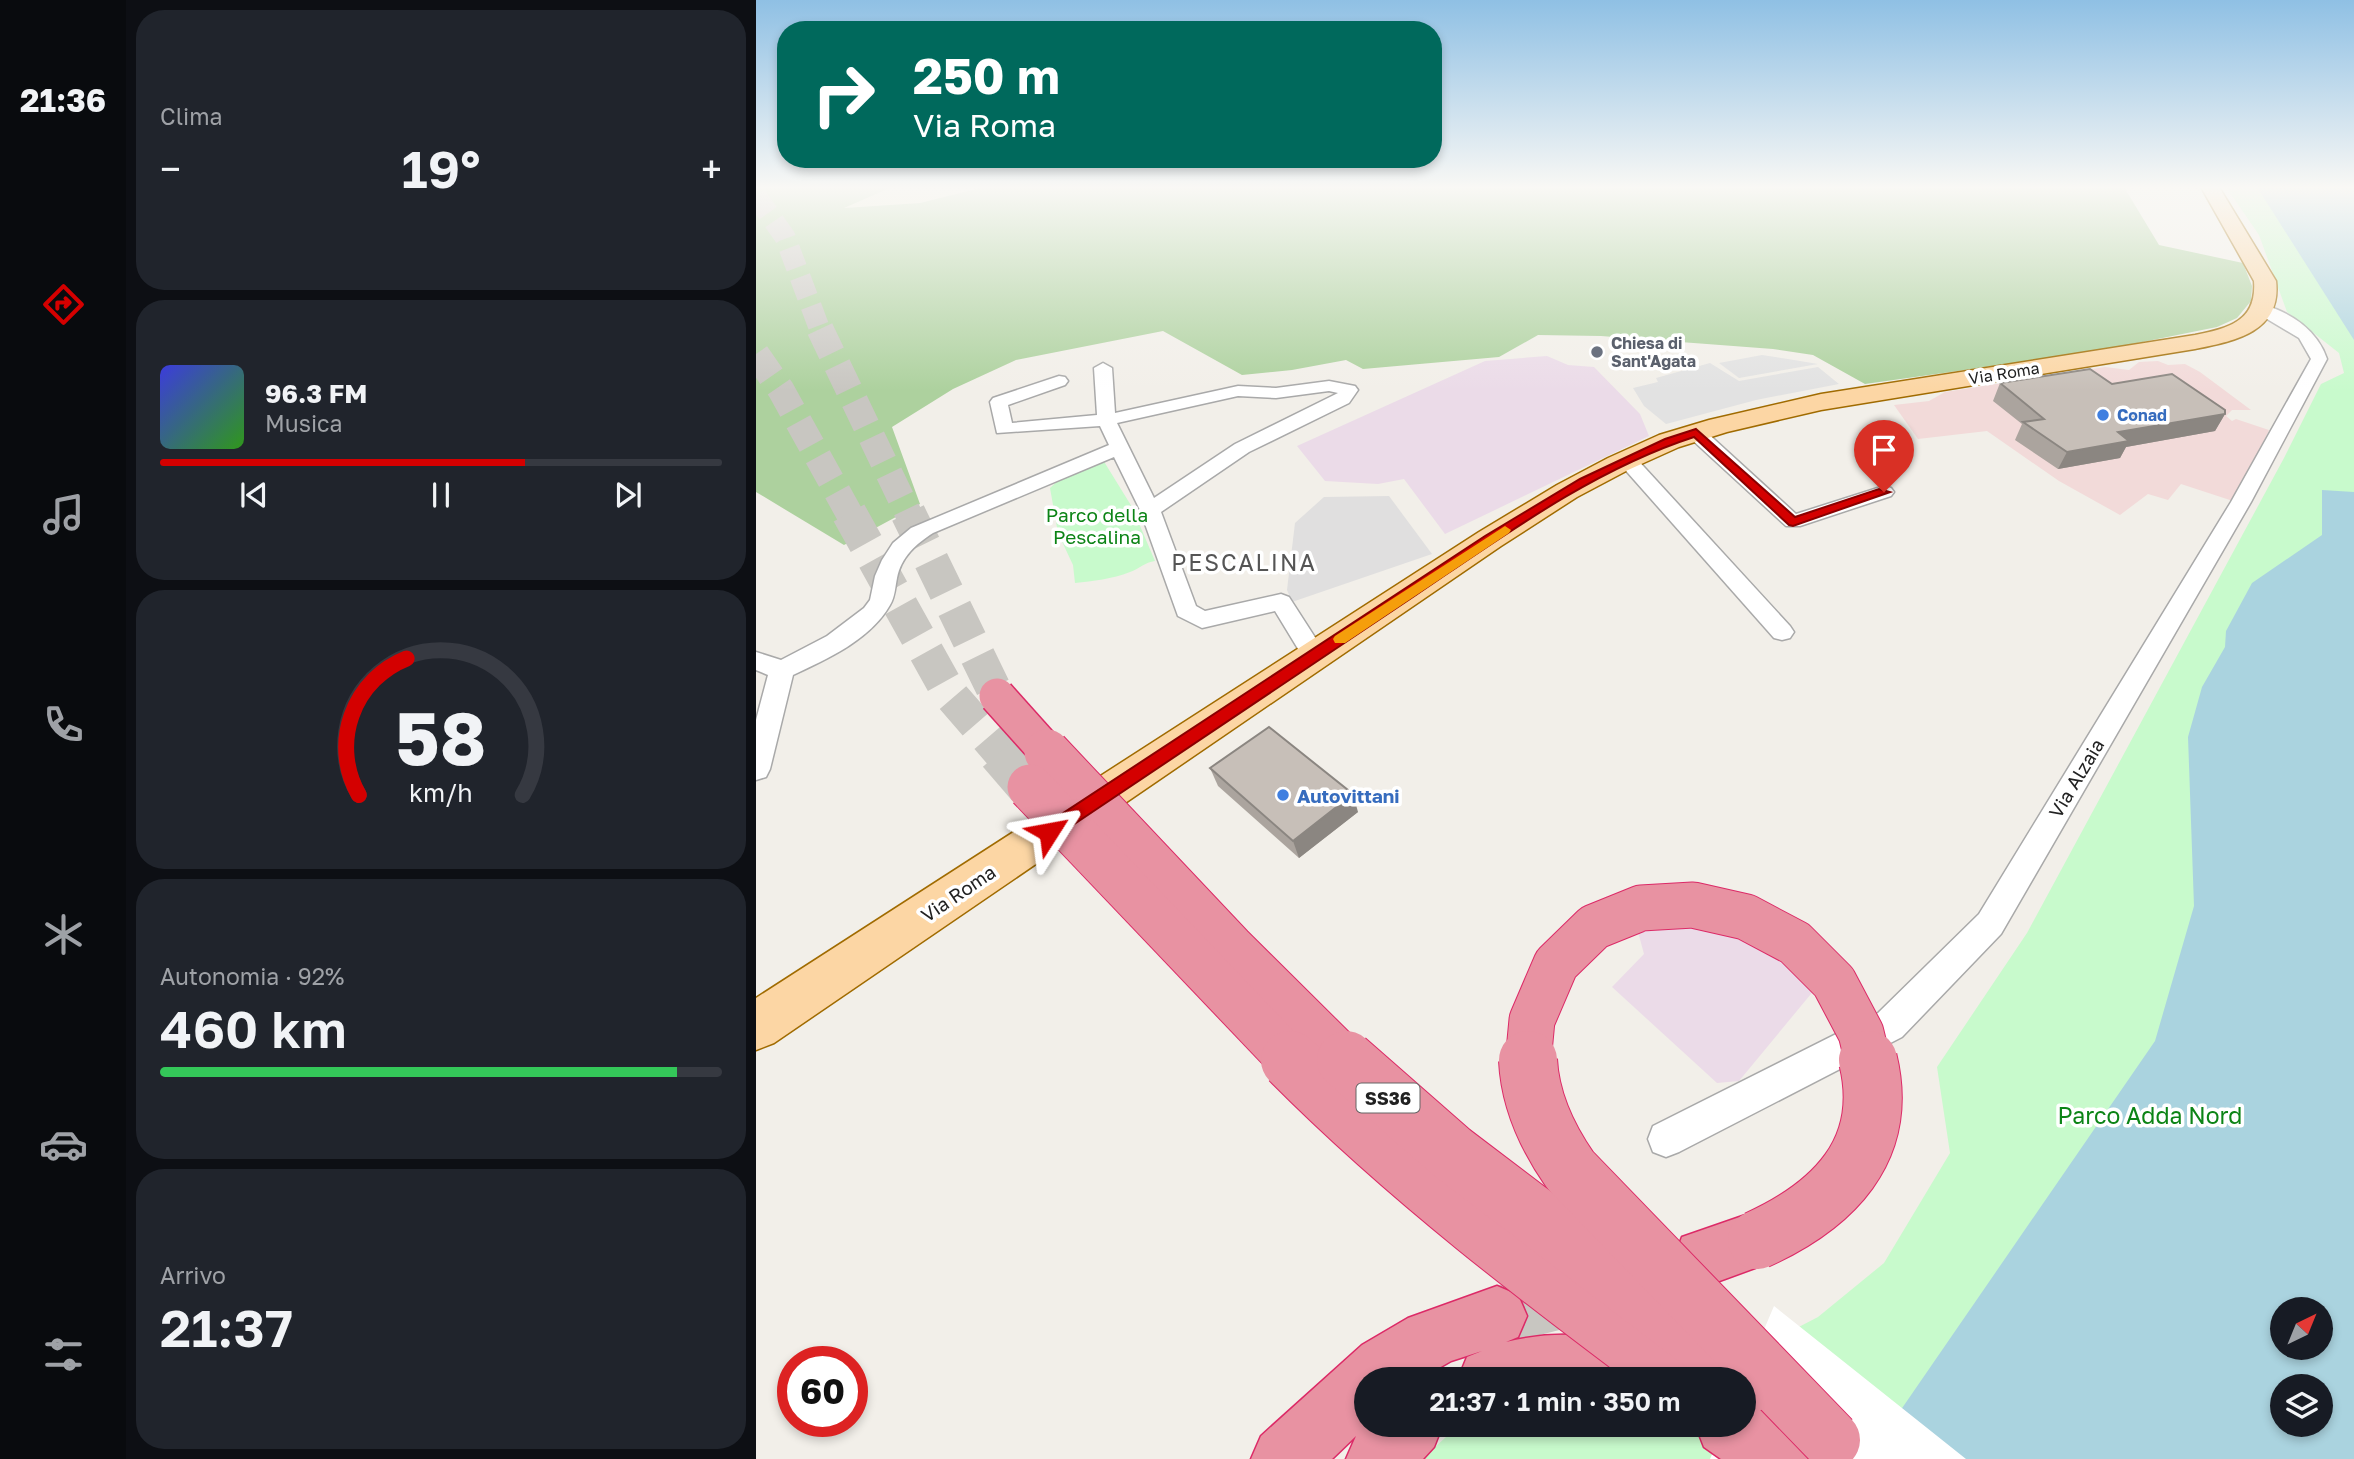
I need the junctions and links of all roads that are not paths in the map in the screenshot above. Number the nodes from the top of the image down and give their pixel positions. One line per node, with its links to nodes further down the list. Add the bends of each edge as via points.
1 (2251, 255): 2 (main road, via 2267,291)
2 (2263, 310): 3 (street, Via Alzaia, via 2305,335); 7 (main road, Via Roma, via 2251,323 2210,339 1838,399)
3 (2319, 359): 20 (street, Via Alzaia, via 2241,502 1990,923 1889,1025)
4 (1103, 368): 6 (street)
5 (1059, 381): 6 (street, via 999,402 1004,429)
6 (1106, 420): 8 (street); 11 (street, via 1238,391 1276,393 1329,386 1349,390 1343,399 1242,447)
7 (1696, 433): 9 (main road, Via Roma); 10 (street, via 1793,522)
8 (1119, 448): 11 (street); 15 (street, via 926,528 901,544 880,602 828,647)
9 (1626, 460): 12 (street); 13 (main road, Via Roma, via 1542,506)
10 (1884, 492)
11 (1150, 510): 13 (street, via 1186,611 1202,620 1281,602)
12 (1782, 632)
13 (1315, 656): 19 (main road, Via Roma)
14 (756, 661): 15 (street)
15 (782, 670): 17 (street)
16 (998, 696): 30 (highway, SS36, bridge, via 1231,947 1358,1072)
17 (756, 769)
18 (1030, 787): 26 (highway, SS36, bridge, via 1323,1093 1461,1217)
19 (756, 1026)
20 (1666, 1139)
21 (1703, 1258): 30 (highway, bridge, via 1793,1226 1821,1206 1860,1153 1869,1122 1871,1089 1859,1026 1819,963 1752,917 1714,906 1676,903 1613,917 1590,931 1552,972 1538,998 1531,1027 1532,1090 1542,1123 1565,1164 1730,1331)
22 (1497, 1315): 23 (highway, via 1412,1347)
23 (1385, 1367)
24 (1544, 1367): 25 (highway)
25 (1594, 1367)
26 (1658, 1367)
27 (1354, 1393): 31 (highway)
28 (1756, 1433): 30 (highway)
29 (1756, 1434): 30 (highway)
30 (1811, 1454)
31 (1284, 1459)

